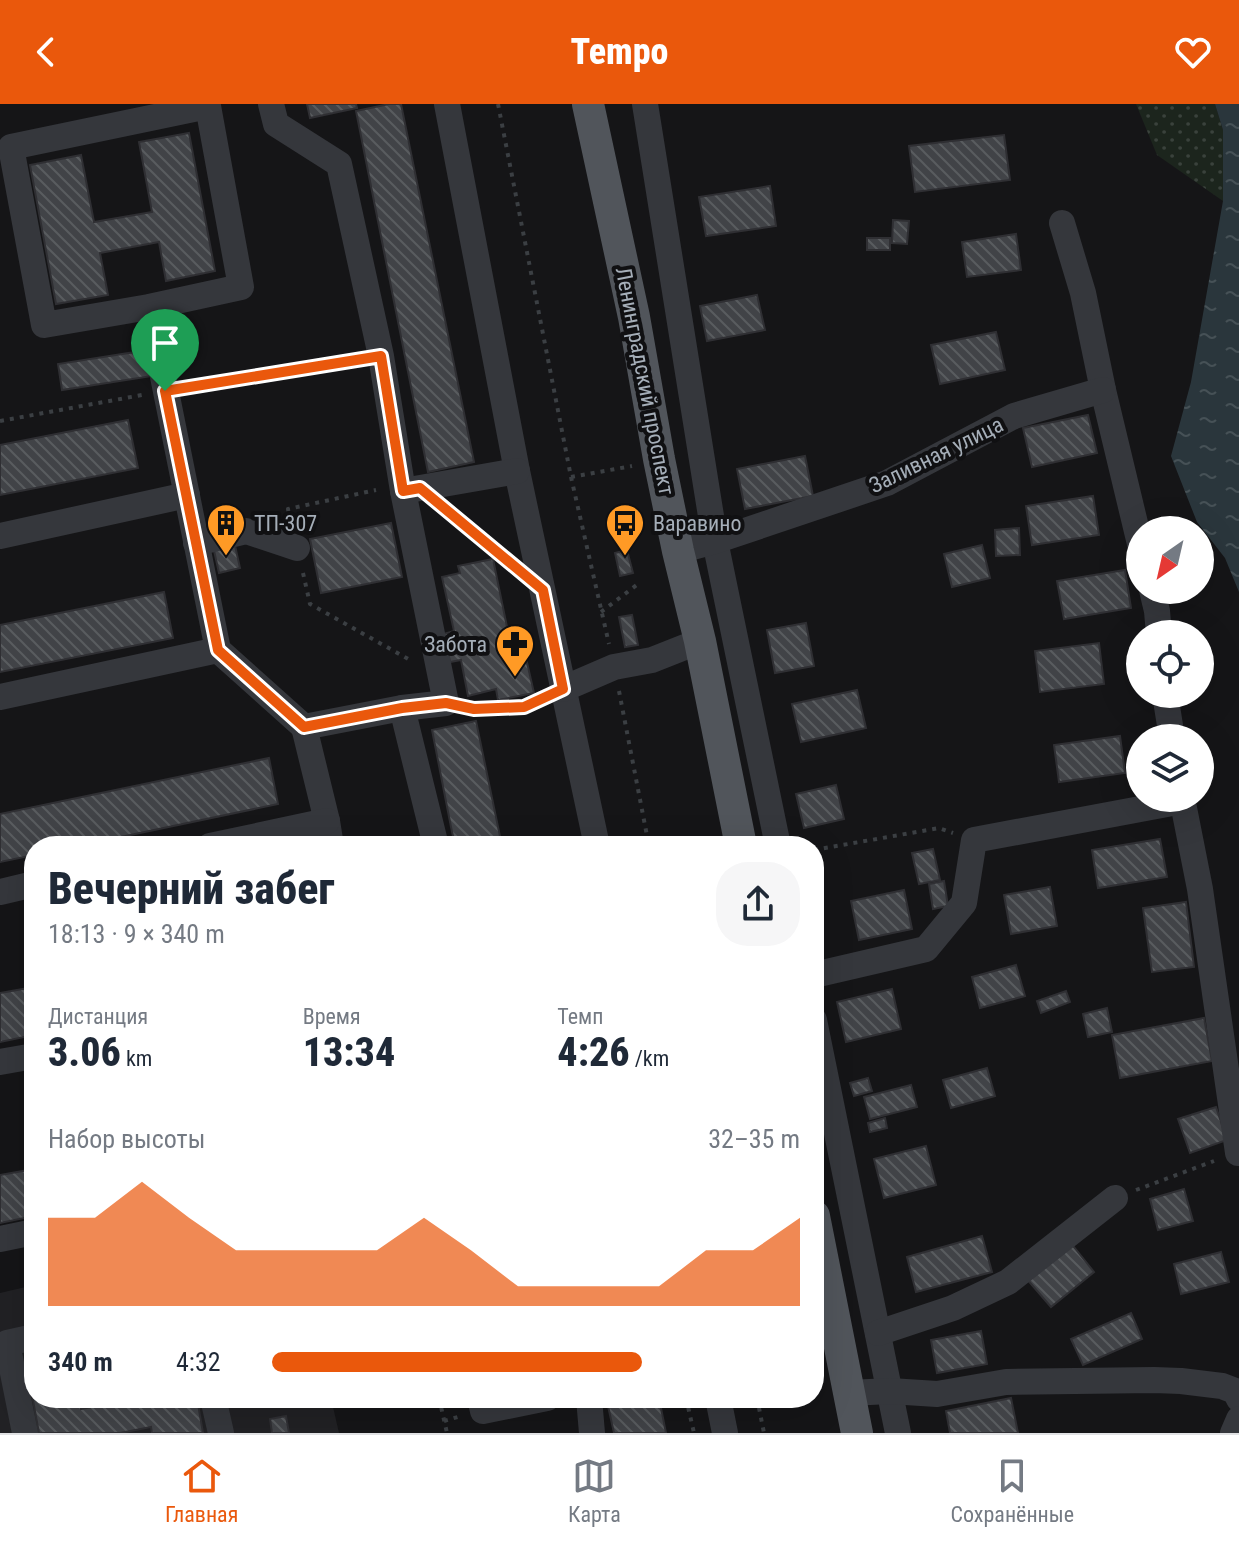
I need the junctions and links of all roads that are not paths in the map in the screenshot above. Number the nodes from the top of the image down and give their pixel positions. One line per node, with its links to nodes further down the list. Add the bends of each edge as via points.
1 (271, 104): 9 (street, via 276,124 339,164)
2 (447, 104): 8 (street)
3 (588, 104): 16 (main road, Ленинградский проспект)
4 (645, 104): 13 (street)
5 (1062, 223): 7 (street)
6 (149, 307): 6 (street, via 44,325 11,147 208,106 241,287); 10 (street)
7 (1103, 390): 11 (street); 13 (street, Заливная улица, via 1014,416 887,483)
8 (517, 471): 9 (street); 19 (street)
9 (408, 488): 21 (street, via 446,703)
10 (187, 495): 12 (street); 14 (street)
11 (1133, 516)
12 (0, 536)
13 (715, 541): 16 (street, Заливная улица); 30 (street)
14 (196, 543): 15 (street, via 246,531); 18 (street)
15 (297, 548)
16 (678, 551): 17 (main road, Ленинградский проспект)
17 (700, 641): 19 (street); 29 (main road, Ленинградский проспект)
18 (218, 650): 20 (street); 22 (street)
19 (563, 689): 28 (street)
20 (0, 697)
21 (402, 708): 22 (street); 27 (street)
22 (304, 727): 25 (street)
23 (1126, 811): 33 (street, via 974,840 964,903 926,949)
24 (1184, 812): 37 (street)
25 (329, 833): 26 (street)
26 (302, 836)
27 (434, 836)
28 (595, 836)
29 (739, 836)
30 (776, 836)
31 (24, 886): 32 (street)
32 (0, 892)
33 (824, 973)
34 (24, 1058): 35 (street)
35 (0, 1062)
36 (824, 1069): 42 (street)
37 (1238, 1153)
38 (1115, 1198): 42 (street, via 1008,1282 953,1308)
39 (24, 1234): 40 (street)
40 (0, 1239)
41 (824, 1267): 45 (main road)
42 (878, 1333): 44 (street)
43 (24, 1339): 51 (street, via 7,1343)
44 (890, 1391): 45 (street); 46 (street, via 937,1394 1006,1382 1181,1381 1222,1386); 56 (street)
45 (849, 1393): 55 (main road)
46 (1239, 1399)
47 (215, 1408): 52 (street)
48 (590, 1408): 53 (street)
49 (720, 1408): 54 (street)
50 (1239, 1419): 57 (street)
51 (25, 1433)
52 (221, 1433)
53 (592, 1433)
54 (725, 1433)
55 (857, 1433)
56 (898, 1433)
57 (1233, 1433)

